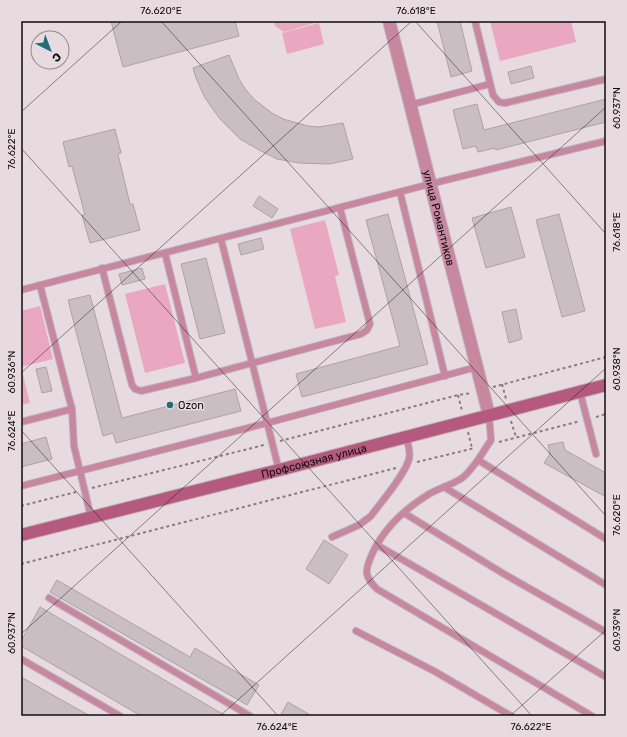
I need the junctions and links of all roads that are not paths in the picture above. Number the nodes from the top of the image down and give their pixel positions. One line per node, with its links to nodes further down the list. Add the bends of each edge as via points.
1 (389, 21): 5 (street, улица Романтиков)
2 (475, 21): 4 (lane)
3 (606, 79): 4 (lane, via 505,103 496,99)
4 (490, 84): 5 (lane)
5 (410, 105): 7 (street, улица Романтиков)
6 (606, 141): 7 (lane)
7 (430, 184): 8 (lane); 16 (street, улица Романтиков)
8 (400, 192): 9 (lane); 17 (lane)
9 (340, 208): 10 (lane); 15 (lane, via 370,324 367,330 361,334)
10 (221, 239): 11 (lane); 15 (lane)
11 (165, 253): 12 (lane); 18 (lane)
12 (102, 268): 13 (lane); 18 (lane, via 135,389 141,391)
13 (40, 285): 14 (lane); 21 (lane)
14 (21, 290)
15 (252, 363): 18 (lane); 24 (lane)
16 (477, 367): 17 (lane); 22 (street, улица Романтиков)
17 (445, 376): 24 (lane)
18 (196, 378)
19 (606, 386): 20 (main road, Профсоюзная улица)
20 (580, 392): 22 (main road, Профсоюзная улица); 26 (lane)
21 (72, 409): 23 (lane); 28 (lane, via 74,446)
22 (489, 415): 25 (main road, Профсоюзная улица); 27 (lane, via 491,437)
23 (21, 422)
24 (267, 423): 28 (lane); 29 (lane)
25 (406, 437): 29 (main road, Профсоюзная улица); 35 (lane, via 410,456 407,465 371,516 365,522)
26 (596, 454)
27 (478, 460): 31 (lane, via 463,477); 36 (lane)
28 (79, 470): 30 (lane); 33 (lane)
29 (279, 470): 33 (main road, Профсоюзная улица)
30 (21, 486)
31 (444, 487): 32 (lane, via 418,501); 38 (lane)
32 (404, 513): 37 (lane, via 385,530); 41 (lane)
33 (91, 517): 34 (main road, Профсоюзная улица)
34 (21, 535)
35 (332, 537)
36 (606, 540)
37 (377, 545): 43 (lane); 47 (lane, via 367,567 369,580 377,589)
38 (606, 585)
39 (49, 598): 45 (lane)
40 (356, 631): 46 (lane, via 434,671)
41 (606, 632)
42 (21, 659): 44 (lane)
43 (606, 678)
44 (120, 716)
45 (250, 716)
46 (511, 716)
47 (592, 716)

